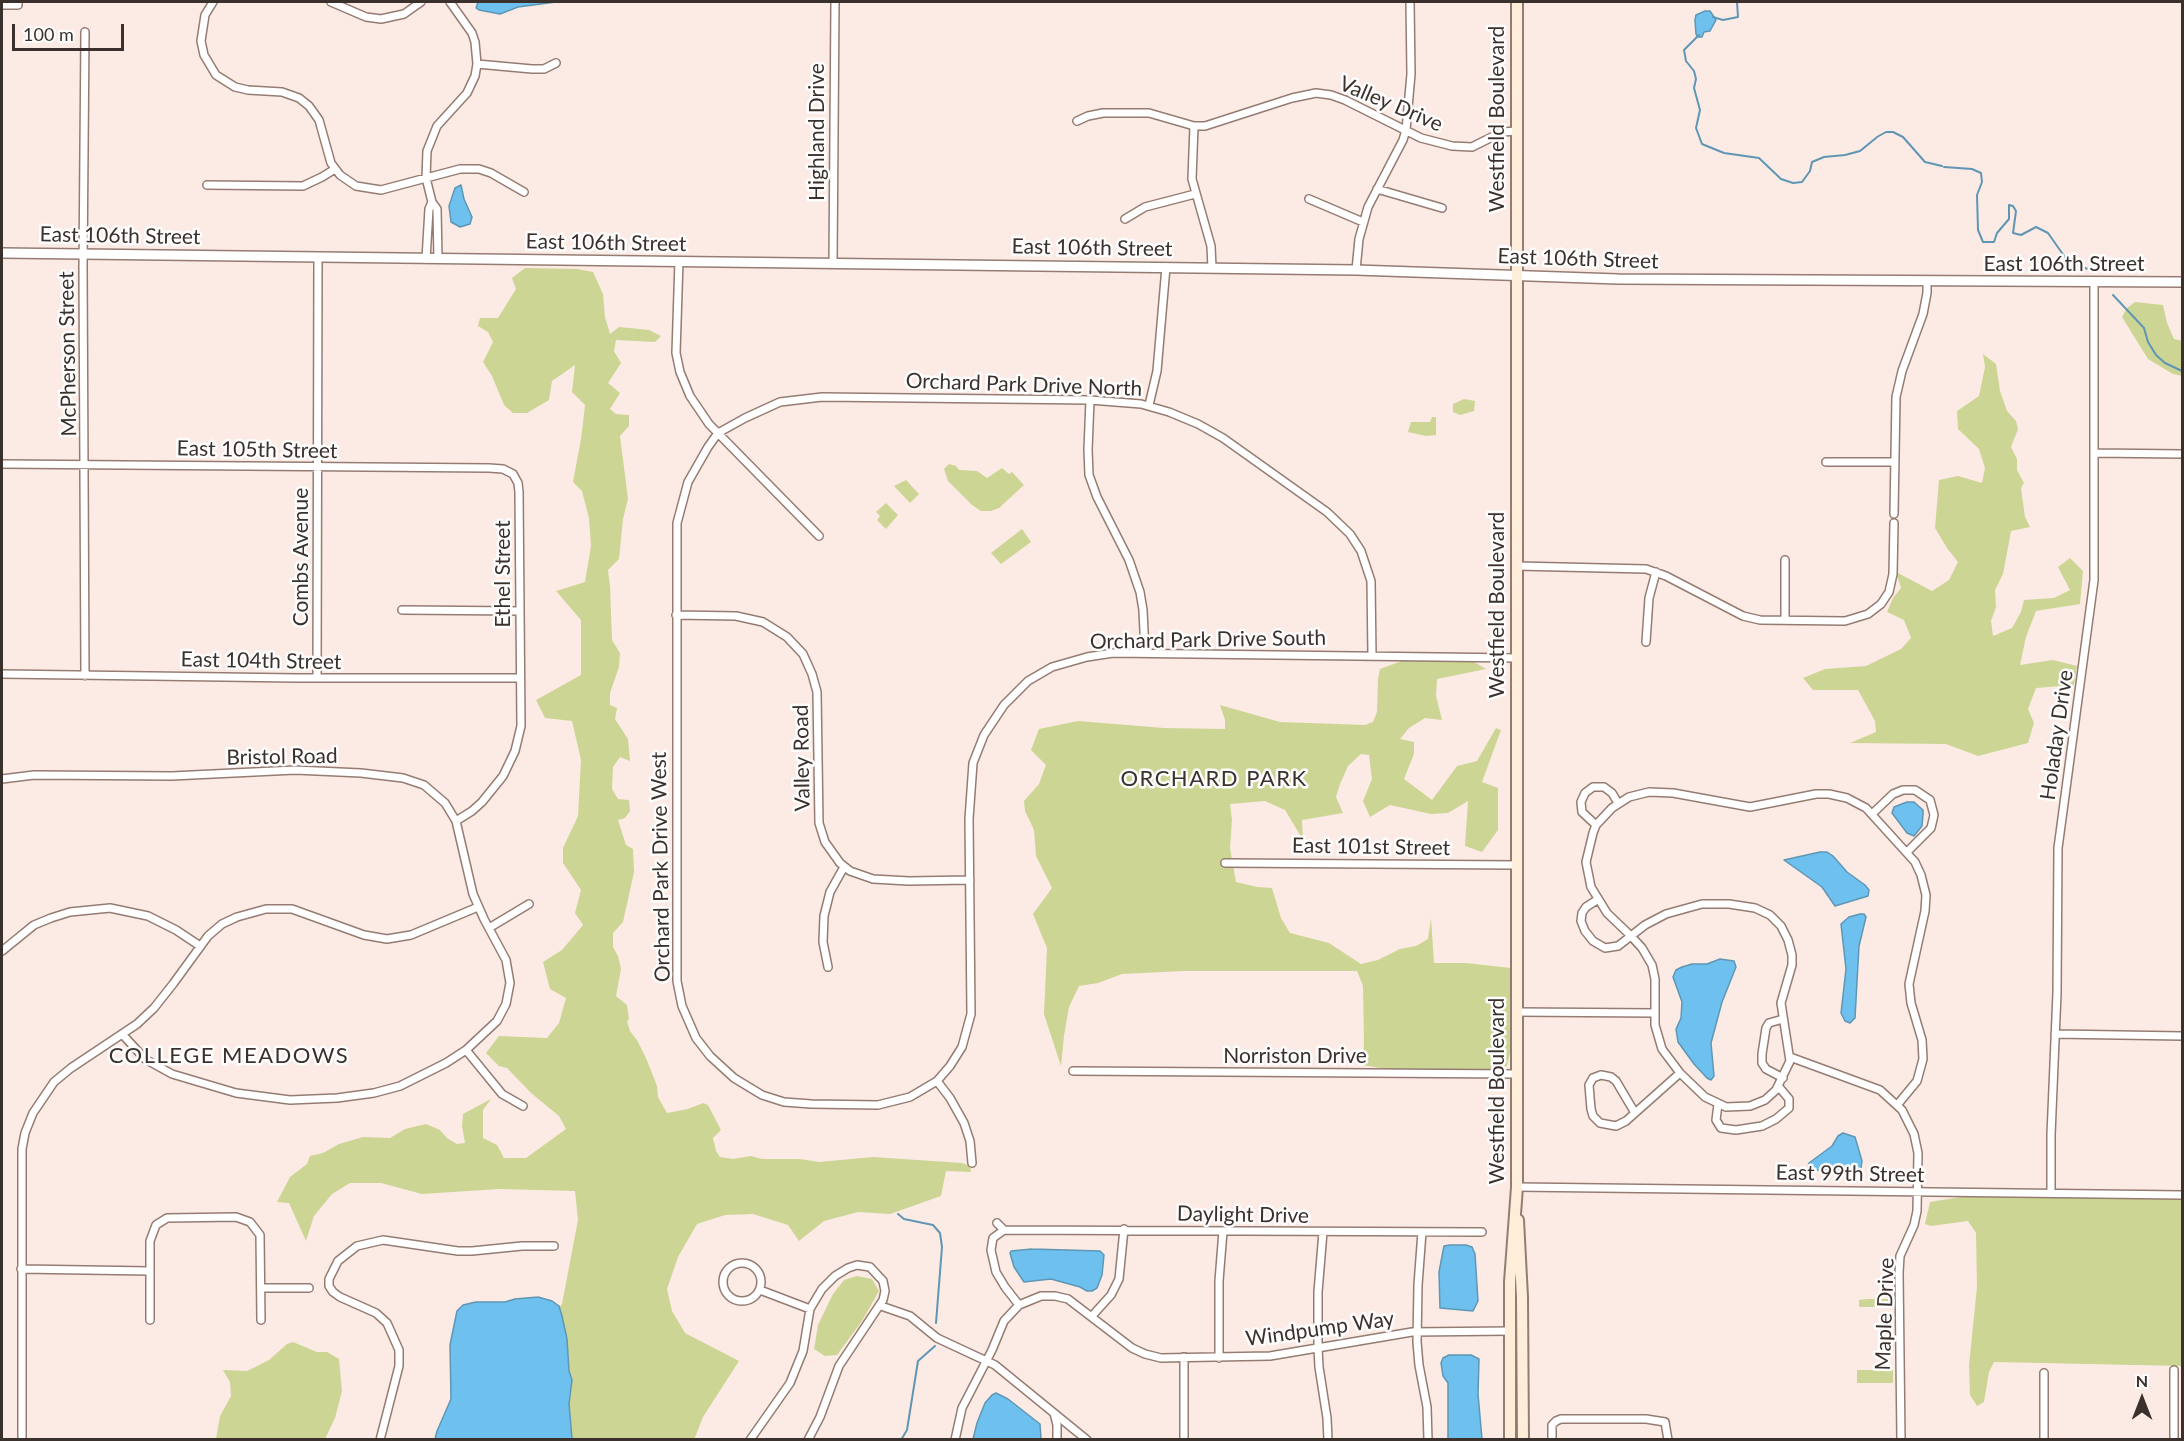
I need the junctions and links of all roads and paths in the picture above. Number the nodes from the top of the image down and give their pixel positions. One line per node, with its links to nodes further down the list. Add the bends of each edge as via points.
1 (213, 2): 17 (street, via 205,15 201,36 204,55 216,75 235,87 282,92 299,98 319,120 327,155)
2 (331, 2): 3 (street, via 381,19 404,14)
3 (421, 2)
4 (450, 2): 12 (street, via 472,33)
5 (835, 2): 34 (street, Highland Drive)
6 (1410, 2): 15 (street, via 1411,74)
7 (1517, 2): 16 (main road, Westfield Boulevard)
8 (18, 3): 9 (street)
9 (2, 4)
10 (85, 32): 29 (street, McPherson Street)
11 (556, 63): 12 (street, via 543,69)
12 (477, 64): 18 (street, via 463,100 433,134 425,160)
13 (1077, 121): 14 (street, Valley Drive, via 1103,113 1149,113)
14 (1194, 126): 15 (street, Valley Drive, via 1211,125 1316,93 1345,100); 22 (street)
15 (1406, 130): 16 (street, Valley Drive, via 1429,141 1459,147 1472,147 1502,132); 20 (street)
16 (1517, 131): 38 (main road, Westfield Boulevard)
17 (335, 169): 18 (street, via 356,186 374,190); 19 (street, via 303,186)
18 (426, 178): 21 (street, via 459,169 479,169); 24 (street)
19 (207, 186)
20 (1377, 189): 25 (street); 27 (street)
21 (524, 192)
22 (1195, 194): 26 (street, via 1145,207); 36 (street, via 1211,246)
23 (1310, 199): 27 (street)
24 (432, 202): 31 (street); 32 (street, via 437,209)
25 (1442, 208)
26 (1125, 219)
27 (1363, 222): 37 (street)
28 (2, 252): 29 (street, East 106th Street)
29 (83, 254): 30 (street, East 106th Street); 50 (street, McPherson Street)
30 (318, 257): 31 (street, East 106th Street); 51 (street, Combs Avenue)
31 (426, 259): 32 (street, East 106th Street)
32 (438, 259): 33 (street, East 106th Street)
33 (679, 261): 34 (street, East 106th Street); 44 (street, via 678,363 690,396)
34 (833, 263): 35 (street, East 106th Street)
35 (1166, 267): 36 (street, East 106th Street); 43 (street, via 1158,364)
36 (1212, 268): 37 (street, East 106th Street)
37 (1356, 270): 38 (street, East 106th Street)
38 (1517, 275): 39 (street, East 106th Street); 57 (main road, Westfield Boulevard)
39 (1927, 280): 40 (street, East 106th Street); 48 (street, via 1923,314 1897,390)
40 (2094, 282): 41 (street, East 106th Street); 45 (street, Holaday Drive)
41 (2182, 282)
42 (1090, 400): 43 (street, Orchard Park Drive North); 44 (street, Orchard Park Drive North, via 822,396 768,406); 64 (street, via 1089,475 1137,582)
43 (1149, 405): 65 (street, Orchard Park Drive North, via 1223,438 1327,512 1350,534 1361,551 1371,581)
44 (718, 433): 55 (street); 61 (street, Orchard Park Drive West, via 692,474 680,506)
45 (2094, 453): 46 (street); 92 (street, Holaday Drive, via 2093,598 2058,848)
46 (2182, 454)
47 (1826, 462): 48 (street)
48 (1894, 462): 53 (street)
49 (2, 464): 50 (street, East 105th Street)
50 (85, 464): 51 (street, East 105th Street); 68 (street, McPherson Street)
51 (317, 467): 52 (street, East 105th Street, via 489,468); 69 (street, Combs Avenue)
52 (511, 472): 60 (street, Ethel Street, via 519,492)
53 (1894, 514)
54 (1894, 523): 62 (street, via 1892,582 1874,610 1845,621)
55 (819, 536)
56 (1785, 560): 62 (street)
57 (1517, 566): 58 (street, via 1638,567); 66 (main road, Westfield Boulevard)
58 (1656, 572): 62 (street, via 1743,616); 63 (street, via 1649,598)
59 (402, 610): 60 (street)
60 (520, 611): 70 (street, Ethel Street)
61 (676, 615): 79 (street, Valley Road, via 736,616 763,622 787,637 803,654 817,692 819,823 825,842); 101 (street, Orchard Park Drive West, via 677,981 682,1006 696,1038 734,1078 762,1095 784,1102 878,1105 910,1097)
62 (1785, 620)
63 (1646, 642)
64 (1145, 653): 65 (street, Orchard Park Drive South); 80 (street, Orchard Park Drive South, via 1096,655 1065,662 1028,681 1004,705 984,735 972,770)
65 (1372, 656): 66 (street, Orchard Park Drive South)
66 (1517, 658): 78 (main road, Westfield Boulevard)
67 (2, 675): 68 (street, East 104th Street)
68 (85, 676): 69 (street, East 104th Street)
69 (317, 678): 70 (street, East 104th Street)
70 (520, 678): 74 (street, Ethel Street, via 521,726 512,759 489,794)
71 (2, 778): 74 (street, Bristol Road, via 194,776 296,770 362,773 424,785 445,802)
72 (1618, 803): 73 (street, via 1654,791 1750,807 1823,794 1854,801); 75 (street); 75 (street, via 1604,788 1593,787 1585,793 1582,812)
73 (1872, 814): 76 (street); 76 (street, via 1893,794 1904,790 1915,790 1930,800 1934,815 1931,828)
74 (456, 821): 83 (street, Bristol Road)
75 (1596, 825): 81 (street, via 1586,862)
76 (1907, 852): 104 (street, via 1921,875 1926,895 1926,911 1909,984 1924,1052 1917,1081)
77 (1225, 863): 78 (street, East 101st Street)
78 (1516, 865): 89 (main road, Westfield Boulevard)
79 (844, 867): 80 (street, Valley Road, via 873,879); 88 (street, via 830,892 824,916 823,942)
80 (969, 880): 101 (street, Orchard Park Drive South, via 970,1020 962,1047)
81 (1597, 900): 85 (street); 85 (street, via 1586,907 1581,918 1593,941 1612,948)
82 (529, 904): 84 (street)
83 (478, 907): 84 (street, Bristol Road); 86 (street, via 411,935 387,939 364,935 298,910 266,909 222,924)
84 (489, 928): 95 (street, Bristol Road, via 506,960 508,998 497,1021)
85 (1631, 936): 90 (street, via 1652,965); 91 (street, via 1659,917 1693,905 1729,904 1765,912 1781,926 1791,950 1792,965 1781,999)
86 (200, 946): 87 (street, via 147,916 110,908 51,918 34,925); 93 (street, via 154,1008)
87 (2, 951)
88 (828, 967)
89 (1516, 1012): 90 (street); 99 (main road, Westfield Boulevard)
90 (1655, 1013): 98 (street, via 1660,1044)
91 (1783, 1019): 96 (street); 100 (street, via 1766,1028 1762,1058 1766,1069)
92 (2055, 1034): 94 (street); 110 (street, Holaday Drive)
93 (123, 1035): 95 (street, Bristol Road, via 145,1059 172,1074 236,1093 290,1100 350,1097 400,1086); 121 (street, via 54,1082 36,1107 25,1133 21,1162)
94 (2182, 1036)
95 (466, 1050): 105 (street, via 502,1094)
96 (1790, 1057): 100 (street); 104 (street, via 1874,1087)
97 (1073, 1071): 99 (street, Norriston Drive)
98 (1680, 1073): 103 (street); 106 (street)
99 (1516, 1074): 108 (main road, Westfield Boulevard)
100 (1783, 1078): 102 (street)
101 (937, 1081): 107 (street, via 964,1123)
102 (1779, 1087): 103 (street, via 1750,1106 1733,1108); 103 (street, via 1789,1099 1789,1108 1762,1126 1721,1128 1716,1120)
103 (1718, 1104)
104 (1898, 1104): 109 (street, Maple Drive, via 1916,1140)
105 (522, 1106)
106 (1635, 1113): 106 (street, via 1616,1126 1600,1123 1593,1116 1589,1101 1591,1081 1601,1075 1611,1077)
107 (972, 1162)
108 (1516, 1187): 109 (street, East 99th Street); 112 (main road, Westfield Boulevard)
109 (1918, 1192): 110 (street, East 99th Street); 155 (street, Maple Drive, via 1914,1225 1900,1256)
110 (2051, 1193): 111 (street, East 99th Street)
111 (2182, 1195)
112 (1516, 1208): 132 (main road, Westfield Boulevard, via 1511,1241); 152 (main road, Westfield Boulevard, via 1521,1239)
113 (997, 1223): 115 (street)
114 (1124, 1229): 115 (street, Daylight Drive); 116 (street, Daylight Drive); 129 (street, via 1119,1279)
115 (1004, 1230): 126 (street, via 993,1238 991,1250 996,1272)
116 (1222, 1231): 117 (street, Daylight Drive); 136 (street)
117 (1323, 1232): 118 (street, Daylight Drive); 134 (street)
118 (1422, 1232): 119 (street, Daylight Drive); 133 (street)
119 (1482, 1232)
120 (554, 1246): 142 (street, via 472,1251 384,1240 357,1245 338,1261 329,1286 340,1297 376,1313 387,1323 399,1350 399,1366)
121 (21, 1269): 122 (street); 141 (street)
122 (149, 1271): 123 (street, via 151,1234 158,1223 167,1218 236,1217 254,1225 260,1235); 130 (street)
123 (261, 1288): 124 (street); 131 (street)
124 (309, 1288)
125 (760, 1290): 125 (street, via 761,1278 750,1265 735,1264 724,1273 723,1287 733,1300 749,1300); 128 (street)
126 (1019, 1305): 129 (street, Windpump Way, via 1034,1298 1055,1296 1074,1302); 137 (street, via 1004,1321)
127 (881, 1306): 128 (street, via 883,1281 870,1267 857,1265 826,1283); 137 (street, via 909,1316 937,1338); 144 (street, via 839,1366)
128 (810, 1309): 143 (street, via 803,1351 790,1383)
129 (1092, 1316): 135 (street, Windpump Way, via 1139,1352 1161,1358)
130 (150, 1320)
131 (261, 1320)
132 (1510, 1331): 133 (street, Windpump Way); 151 (main road, Westfield Boulevard)
133 (1418, 1332): 134 (street, Windpump Way); 150 (street)
134 (1318, 1348): 136 (street, Windpump Way, via 1270,1356); 149 (street)
135 (1184, 1357): 136 (street, Windpump Way); 148 (street)
136 (1219, 1358)
137 (986, 1360): 140 (street); 145 (street, via 962,1408)
138 (2174, 1370): 157 (street)
139 (2044, 1373): 156 (street)
140 (1054, 1413): 146 (street); 147 (street)
141 (22, 1440)
142 (380, 1440)
143 (750, 1440)
144 (808, 1440)
145 (955, 1440)
146 (1057, 1440)
147 (1087, 1440)
148 (1184, 1440)
149 (1328, 1440)
150 (1428, 1440)
151 (1510, 1440)
152 (1523, 1440)
153 (1552, 1440): 154 (street, via 1552,1425 1561,1419 1660,1420 1666,1426)
154 (1668, 1440)
155 (1901, 1440)
156 (2044, 1440)
157 (2174, 1440)

